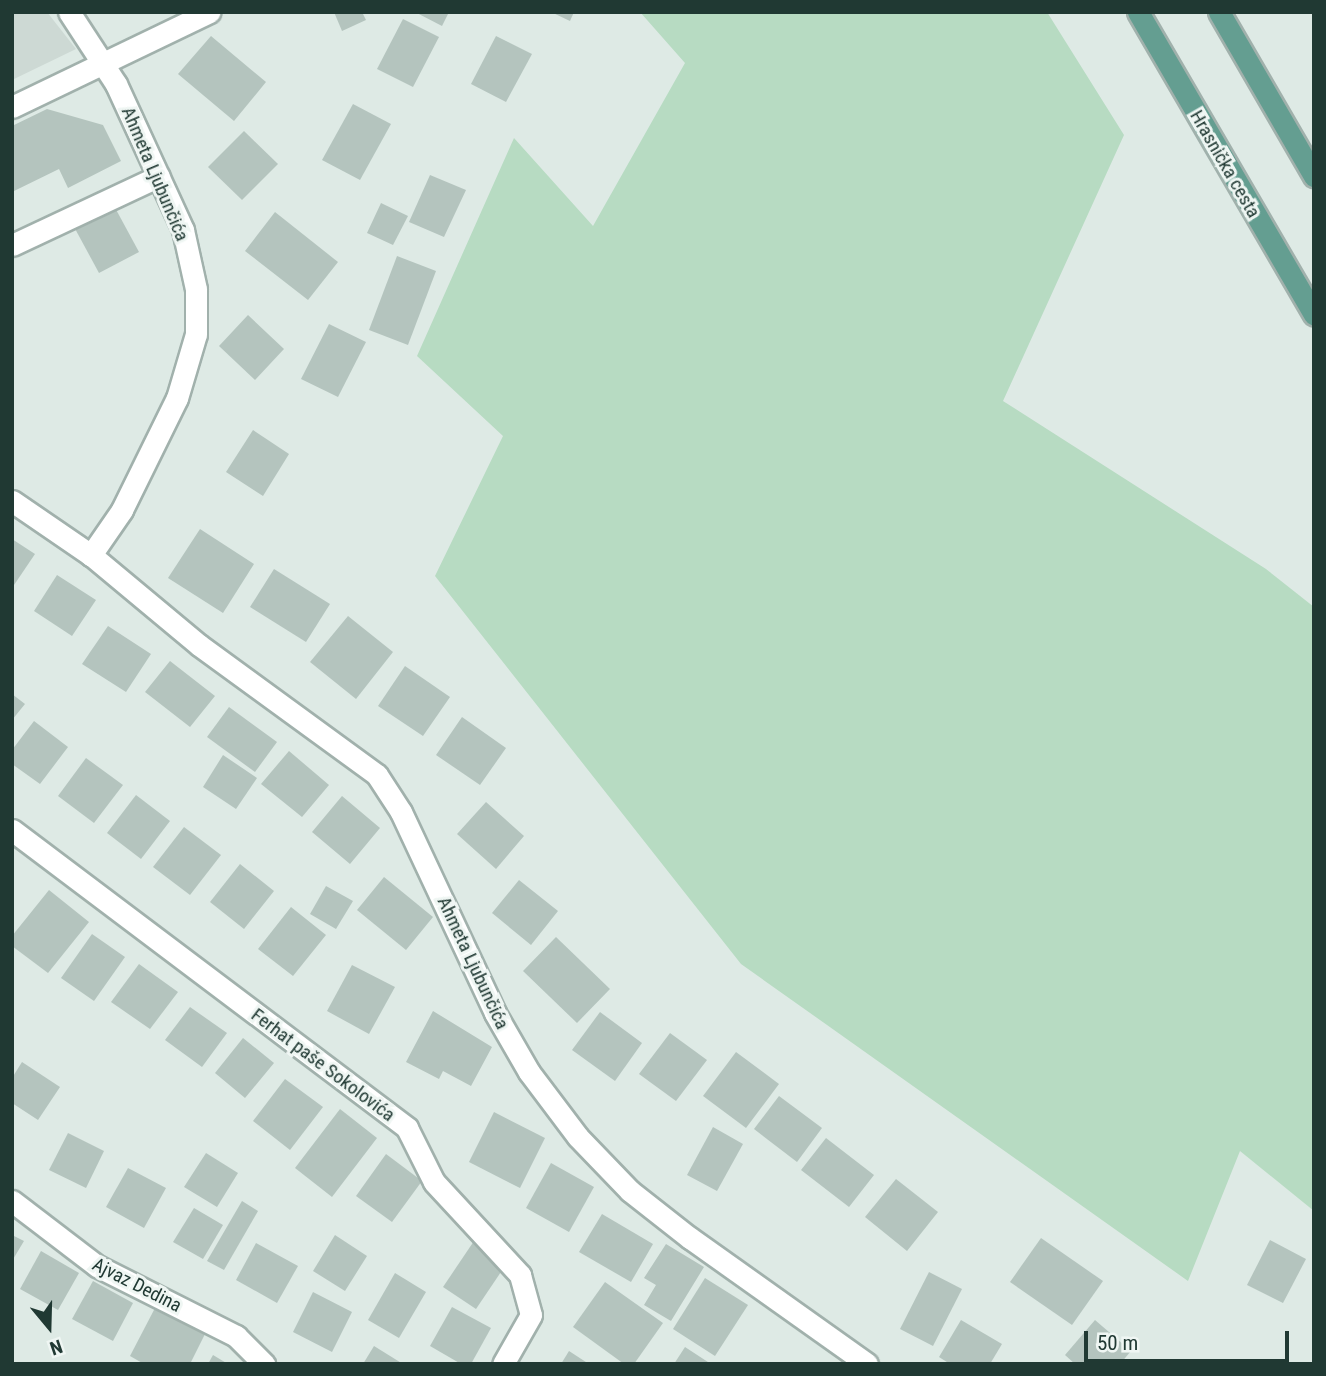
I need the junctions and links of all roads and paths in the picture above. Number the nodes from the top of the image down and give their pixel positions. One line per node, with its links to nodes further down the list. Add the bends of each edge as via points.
1 (68, 12): 5 (street, Ahmeta Ljubunčića)
2 (209, 12): 5 (street)
3 (1138, 12): 10 (main road, Hrasnička cesta)
4 (1224, 16): 8 (main road)
5 (107, 64): 6 (street); 7 (street, Ahmeta Ljubunčića)
6 (12, 107)
7 (159, 176): 9 (street); 12 (street, Ahmeta Ljubunčića, via 183,230 196,289 196,334 177,398 122,510)
8 (1314, 176)
9 (12, 245)
10 (1314, 315)
11 (12, 502): 12 (street, Ahmeta Ljubunčića)
12 (91, 555): 15 (street, Ahmeta Ljubunčića, via 199,645 377,775 401,812 495,1013 529,1072 578,1137 640,1199)
13 (12, 830): 17 (street, Ferhat paše Sokolovića, via 407,1128 434,1182 520,1275 531,1315)
14 (12, 1201): 16 (street, Ajvaz Dedina, via 97,1266 236,1336)
15 (838, 1358): 18 (street, Ahmeta Ljubunčića)
16 (264, 1364)
17 (503, 1364)
18 (867, 1364)

